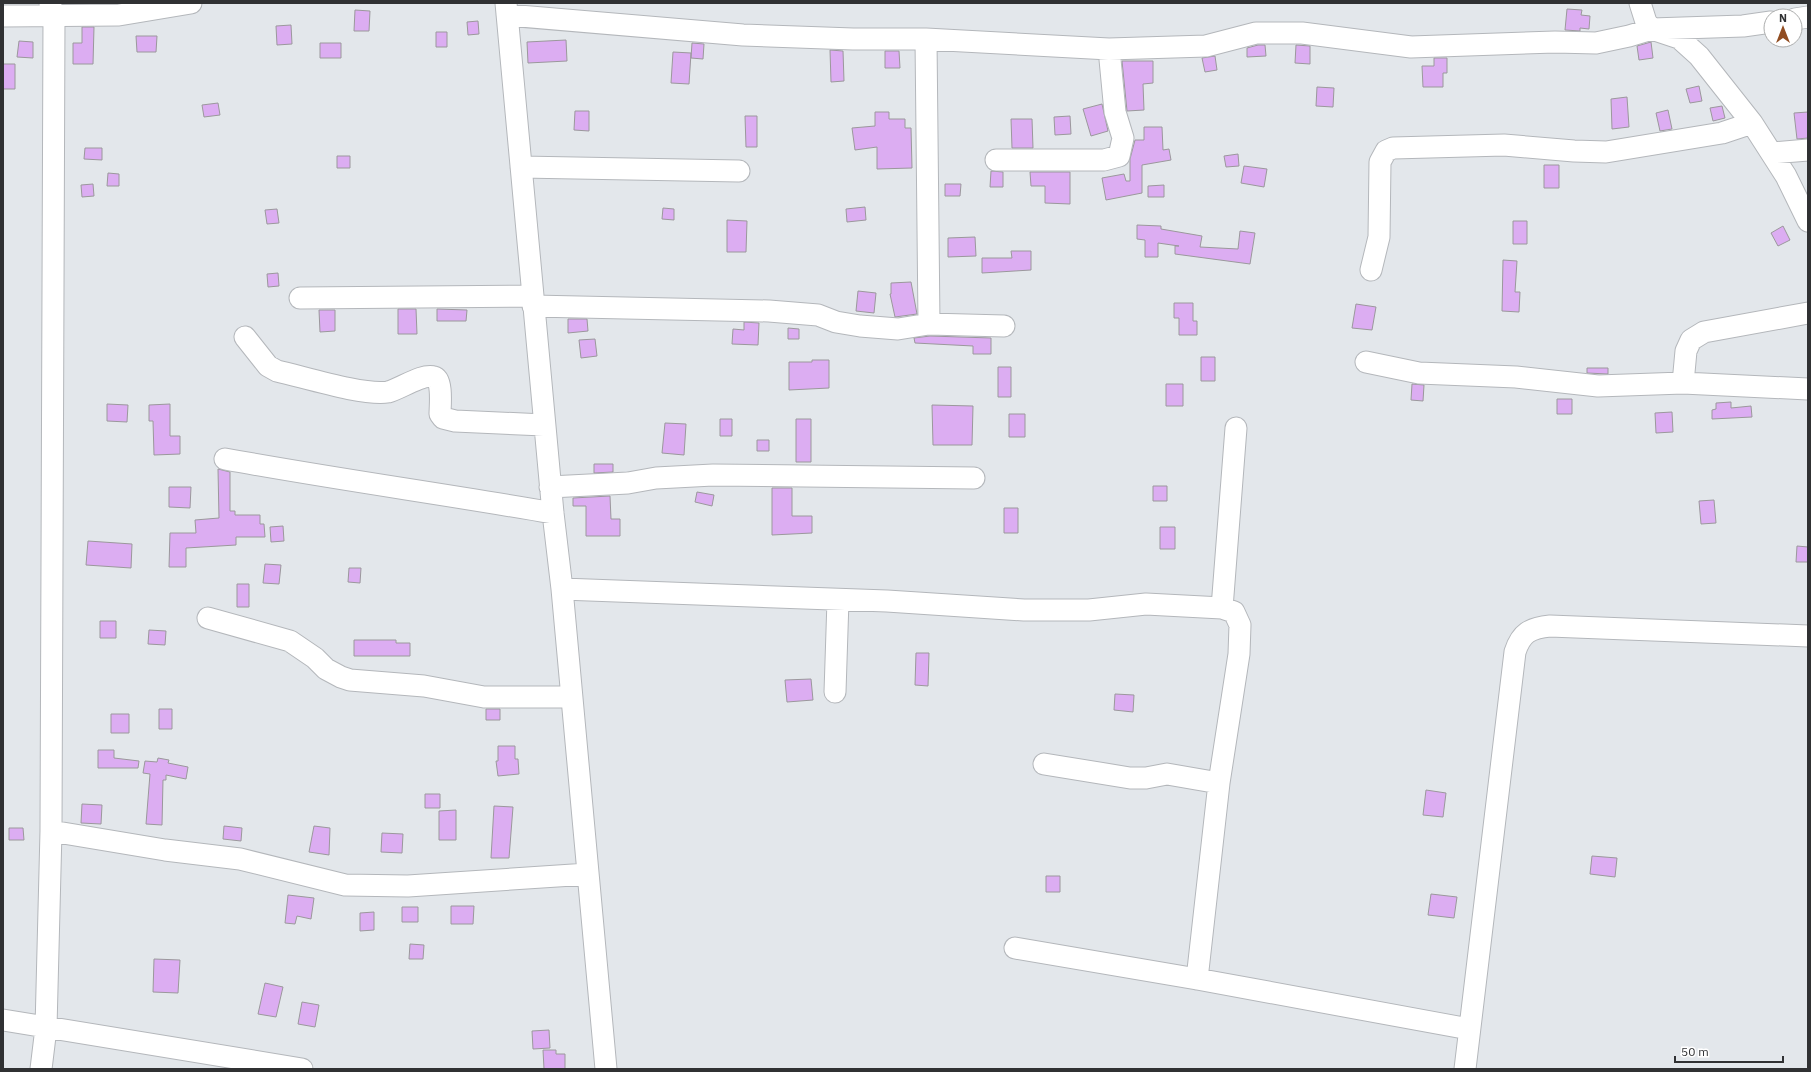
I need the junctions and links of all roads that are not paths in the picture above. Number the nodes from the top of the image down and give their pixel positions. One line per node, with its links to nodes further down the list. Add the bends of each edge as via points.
1 (192, 3): 4 (street, via 119,15)
2 (1640, 3): 7 (street, via 1646,22)
3 (501, 6): 8 (street, via 743,35); 14 (street)
4 (52, 10): 5 (street); 42 (street)
5 (3, 16)
6 (1763, 23): 7 (street)
7 (1652, 29): 9 (street, via 1596,43 1411,47 1302,34 1256,32 1206,46); 10 (street, via 1679,38 1699,56)
8 (926, 39): 9 (street); 21 (street)
9 (1109, 49): 13 (street, via 1115,112 1124,138 1119,156 1104,160)
10 (1752, 123): 12 (street); 17 (street, via 1722,133 1606,152 1504,145 1393,148 1386,151 1380,162 1379,237)
11 (1808, 150): 12 (street)
12 (1772, 153): 16 (street)
13 (996, 160)
14 (521, 167): 15 (street); 19 (street)
15 (739, 171)
16 (1808, 221)
17 (1371, 270)
18 (300, 298): 19 (street)
19 (533, 301): 21 (street, via 769,311 818,315 836,322 860,326 898,328); 27 (street)
20 (1808, 313): 25 (street, via 1704,332 1691,340 1686,351)
21 (929, 324): 22 (street)
22 (1004, 326)
23 (245, 337): 27 (street, via 268,366 277,371 364,391 382,392 389,392 424,378 435,377 440,386 440,414 443,418 462,422)
24 (1366, 362): 25 (street, via 1419,373 1516,377 1598,386)
25 (1683, 383): 26 (street)
26 (1808, 389)
27 (544, 425): 31 (street)
28 (1236, 428): 35 (street)
29 (225, 459): 32 (street)
30 (974, 478): 31 (street, via 713,475)
31 (550, 487): 32 (street)
32 (552, 513): 33 (street)
33 (562, 589): 34 (street); 39 (street)
34 (838, 600): 35 (street, via 1024,610 1089,610 1146,604); 38 (street)
35 (1222, 608): 41 (street, via 1234,612 1240,625 1239,654)
36 (208, 618): 39 (street, via 290,641 326,669 350,680 424,686 484,697)
37 (1808, 636): 48 (street, via 1550,626 1526,632 1515,652)
38 (835, 692)
39 (571, 697): 43 (street)
40 (1044, 764): 41 (street, via 1130,778 1167,774)
41 (1220, 783): 45 (street)
42 (51, 831): 43 (street, via 165,850 240,859 345,885 408,886); 47 (street)
43 (588, 874): 51 (street)
44 (1015, 948): 45 (street)
45 (1197, 979): 48 (street)
46 (3, 1020): 47 (street)
47 (46, 1028): 49 (street); 50 (street)
48 (1469, 1029): 52 (street)
49 (41, 1069)
50 (302, 1069)
51 (606, 1069)
52 (1465, 1069)

